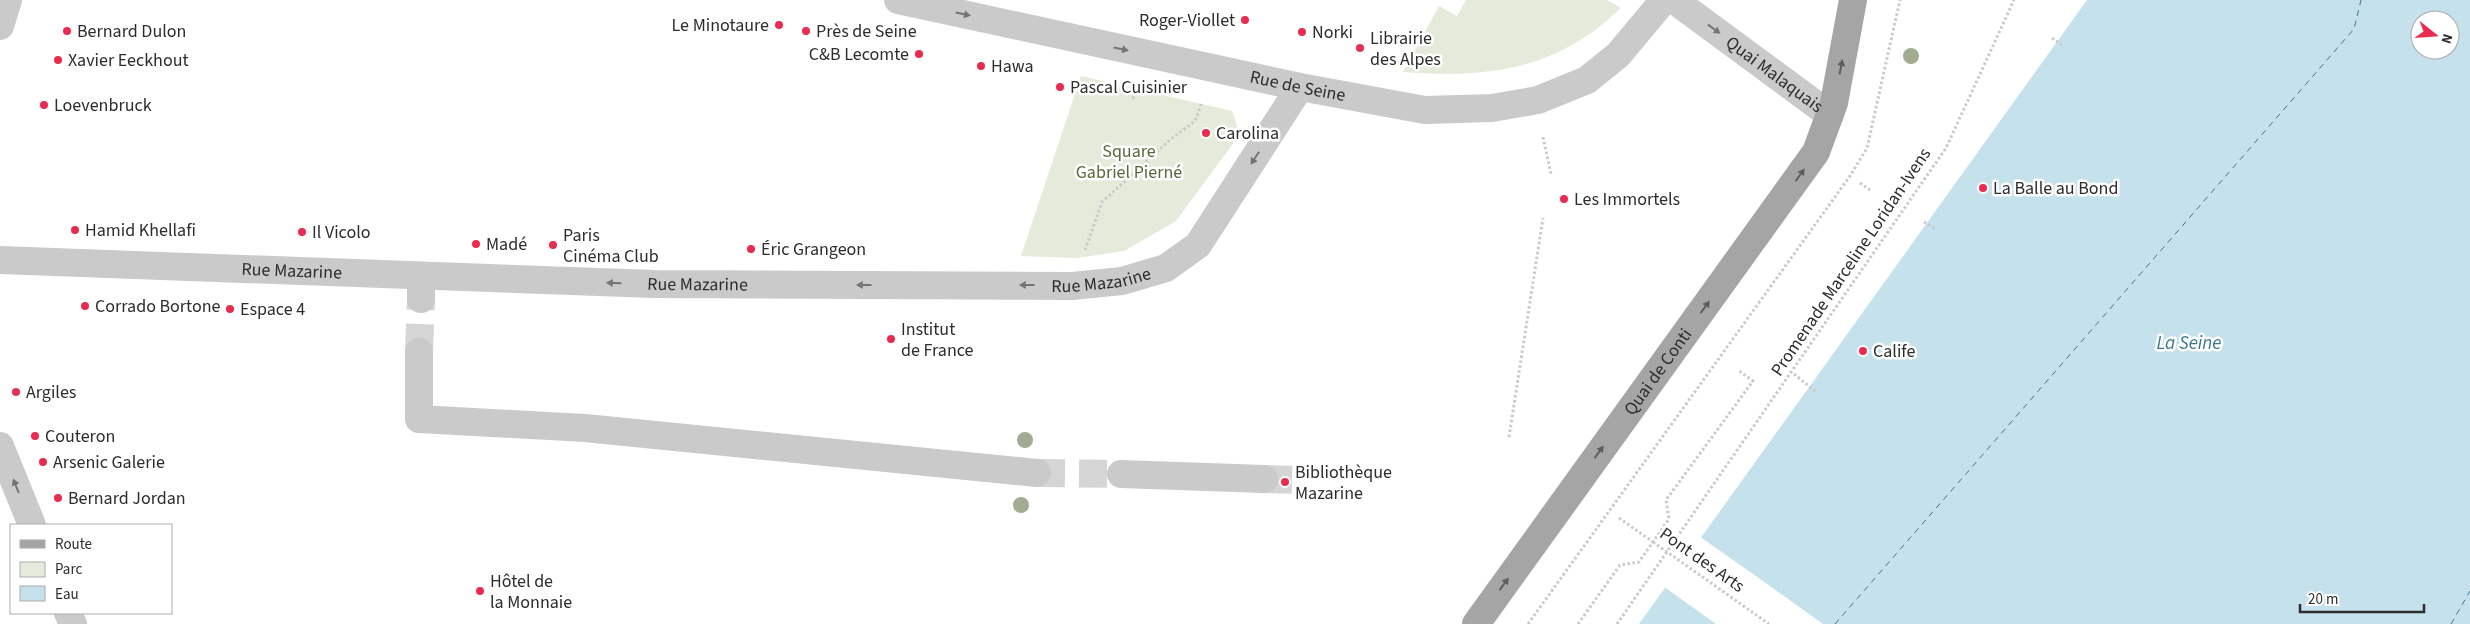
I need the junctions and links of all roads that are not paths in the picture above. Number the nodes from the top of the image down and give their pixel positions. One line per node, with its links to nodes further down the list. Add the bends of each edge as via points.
1 (8, 0): 6 (street)
2 (898, 0): 7 (street, Rue de Seine, one-way to 7)
3 (1664, 0): 7 (street, Rue de Seine, via 1618,55 1587,80 1538,100 1492,108 1425,110)
4 (1674, 0): 8 (street, Quai Malaquais, one-way to 8)
5 (1853, 0): 8 (main road, Quai Malaquais, one-way to 5)
6 (0, 26)
7 (1300, 87): 9 (street, Rue Mazarine, one-way to 9, via 1198,245 1166,268 1122,281 1072,286 654,284 421,287)
8 (1830, 115): 16 (main road, Quai de Conti, one-way to 8, via 1816,152)
9 (0, 260)
10 (419, 352): 12 (street, via 419,419 585,428)
11 (0, 446): 15 (street, one-way to 11)
12 (1037, 473)
13 (1121, 474): 14 (street)
14 (1264, 479)
15 (32, 524)
16 (1476, 624)

